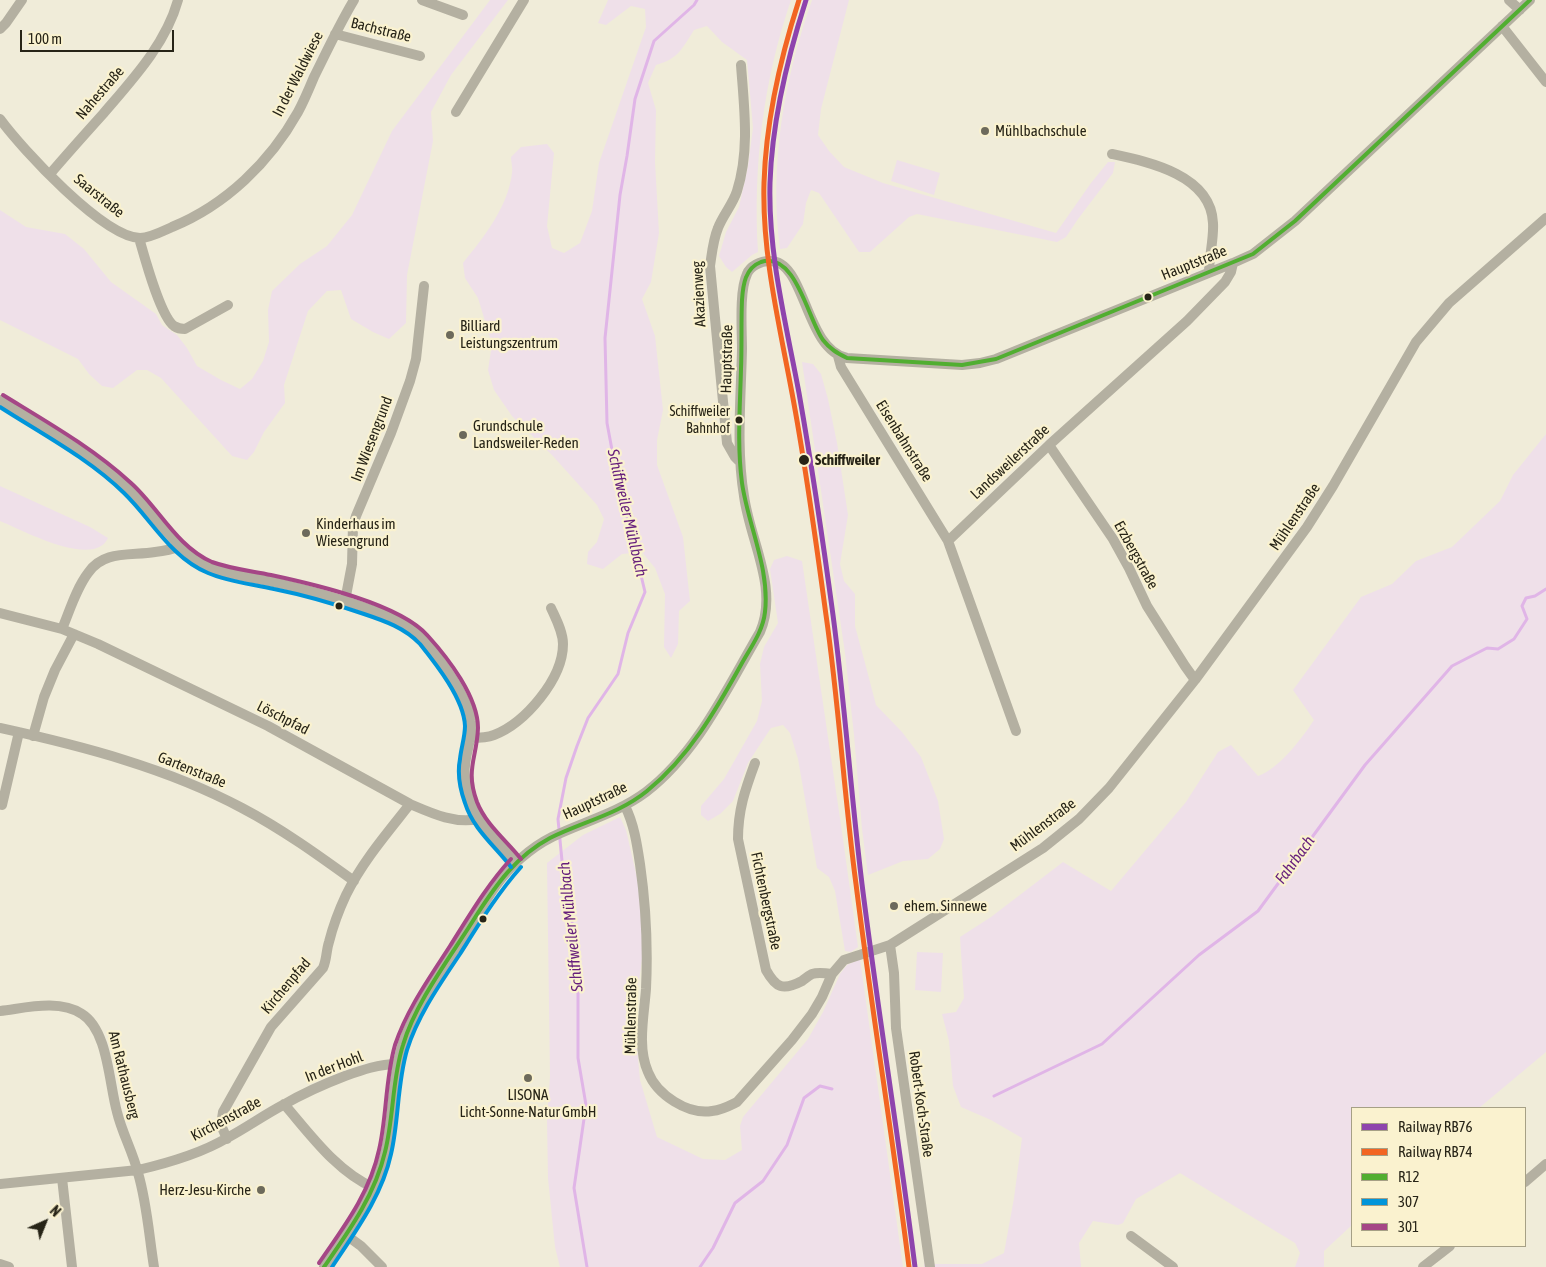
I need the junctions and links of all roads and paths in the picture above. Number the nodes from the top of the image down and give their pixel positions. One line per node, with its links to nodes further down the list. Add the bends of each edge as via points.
1 (22, 0): 11 (street)
2 (178, 0): 19 (street, Nahestraße, via 169,25 139,71)
3 (354, 0): 12 (street, In der Waldwiese)
4 (422, 0): 9 (street)
5 (524, 0): 16 (street)
6 (1508, 0): 8 (street)
7 (1530, 0): 8 (street, Hauptstraße)
8 (1520, 10): 10 (street, Hauptstraße)
9 (463, 15)
10 (1502, 26): 15 (street); 22 (street, Hauptstraße, via 1295,221 1253,254)
11 (0, 28)
12 (335, 34): 13 (street, Bachstraße); 21 (street, In der Waldwiese, via 298,113 281,139 247,178 206,211)
13 (420, 56)
14 (741, 65): 29 (street, Akazienweg, via 746,132 744,157 737,191 715,236 710,266 727,443)
15 (1546, 82)
16 (456, 112)
17 (0, 119): 19 (street, Saarstraße, via 20,145)
18 (1112, 154): 23 (street, via 1165,168 1204,197 1211,207 1213,224)
19 (50, 174): 21 (street, Saarstraße, via 100,220)
20 (1546, 218): 37 (street, Mühlenstraße, via 1449,303 1416,342 1307,528)
21 (140, 238): 25 (street, via 148,270 167,318 174,326 185,329)
22 (1233, 263): 23 (street, Hauptstraße); 28 (street, Landsweilerstraße, via 1225,282 1211,298)
23 (1210, 273): 26 (street, Hauptstraße, via 980,363 962,365)
24 (424, 286): 32 (street, Im Wiesengrund, via 416,359 410,381 353,526 352,564)
25 (228, 305)
26 (838, 356): 29 (street, Hauptstraße, via 821,338 791,272 780,263 769,261 755,265 747,273 743,289); 30 (street, Eisenbahnstraße, via 841,367)
27 (0, 400): 31 (street, via 98,463 128,488)
28 (1049, 445): 30 (street, Landsweilerstraße); 37 (street, Erzbergstraße, via 1113,539 1147,606)
29 (740, 462): 46 (street, Hauptstraße, via 744,497 762,568 767,606 765,622 688,752 646,792)
30 (948, 541): 39 (street)
31 (181, 546): 32 (street, via 206,566); 35 (street, via 101,560 82,582)
32 (345, 601): 42 (street, via 403,622 423,639 465,701 471,722)
33 (551, 608): 42 (street, via 563,642 560,666 552,681 529,709 508,727 494,735)
34 (0, 613): 35 (street, Löschpfad)
35 (62, 629): 36 (street, Löschpfad)
36 (74, 634): 41 (street, via 44,697); 44 (street, Löschpfad, via 268,726)
37 (1196, 680): 50 (street, Mühlenstraße, via 1109,788 1079,819 1043,848)
38 (0, 728): 40 (street, Gartenstraße)
39 (1016, 731)
40 (19, 732): 41 (street, Gartenstraße); 45 (street)
41 (33, 736): 49 (street, Gartenstraße, via 144,766 241,807)
42 (471, 738): 47 (street, via 464,768)
43 (755, 763): 51 (street, Fichtenbergstraße, via 742,798 738,839 766,970 772,982 781,987 791,986 812,974)
44 (410, 804): 47 (street, Löschpfad, via 450,818); 49 (street, Kirchenpfad)
45 (2, 805)
46 (625, 806): 48 (street, Hauptstraße, via 551,837); 51 (street, Mühlenstraße, via 632,819 638,849 647,927 642,1050 648,1072 668,1097 695,1110 711,1112 737,1102 812,1014)
47 (478, 819): 48 (street)
48 (516, 863): 53 (street, Hauptstraße, via 493,890 425,997 410,1025)
49 (354, 881): 55 (street, Kirchenpfad, via 332,932 323,968 271,1027 223,1112 222,1125)
50 (890, 945): 51 (street, Mühlenstraße, via 844,960); 72 (street, Robert-Koch-Straße, via 897,1037)
51 (832, 974)
52 (0, 1011): 57 (street, Am Rathausberg, via 66,1007 90,1020 97,1029 116,1111)
53 (397, 1064): 54 (street, In der Hohl, via 358,1071); 61 (street, Hauptstraße, via 386,1153)
54 (284, 1104): 55 (street, Kirchenstraße); 61 (street, Kirchenstraße, via 340,1166 360,1182)
55 (227, 1139): 57 (street, Kirchenstraße, via 160,1166)
56 (1546, 1164): 59 (street)
57 (138, 1170): 58 (street, Kirchenstraße); 69 (street, Am Rathausberg)
58 (62, 1178): 60 (street, Kirchenstraße); 68 (street)
59 (1526, 1181)
60 (0, 1184)
61 (374, 1188): 62 (street, Hauptstraße)
62 (346, 1235): 70 (street, Hauptstraße); 71 (street)
63 (1131, 1236): 65 (street)
64 (1449, 1247): 74 (street)
65 (1162, 1263): 73 (street)
66 (0, 1264): 67 (street)
67 (9, 1267)
68 (72, 1267)
69 (154, 1267)
70 (324, 1267)
71 (382, 1267)
72 (930, 1267)
73 (1173, 1267)
74 (1423, 1267)

